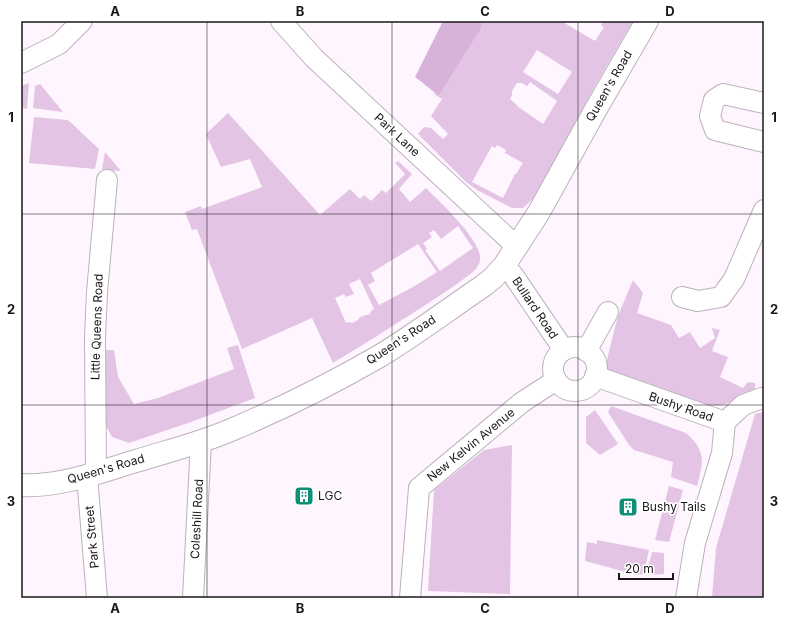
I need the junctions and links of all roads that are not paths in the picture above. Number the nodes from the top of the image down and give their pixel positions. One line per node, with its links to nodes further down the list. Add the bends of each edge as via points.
1 (82, 21): 4 (street, via 59,44)
2 (281, 21): 9 (street, Park Lane, via 314,58)
3 (647, 21): 9 (main road, Queen's Road, via 539,212)
4 (21, 63)
5 (764, 103): 6 (street, via 723,94 714,100 710,116 714,130)
6 (764, 142)
7 (107, 180): 20 (street, Little Queens Road, via 97,292)
8 (764, 210): 11 (street, via 734,279 721,297 698,301)
9 (516, 246): 10 (main road, Queen's Road)
10 (504, 266): 13 (street, Bullard Road, via 513,275); 19 (main road, Queen's Road, via 483,286 378,356 268,413 230,431)
11 (682, 297)
12 (608, 312): 14 (street)
13 (564, 350): 14 (street); 16 (street, via 554,364)
14 (586, 350): 15 (street, via 595,362)
15 (596, 376): 16 (street, via 592,383 582,390 564,389); 18 (street, Bushy Road)
16 (556, 380): 24 (street, New Kelvin Avenue, via 522,404 419,488)
17 (762, 398): 18 (street, Bushy Road, via 743,405)
18 (725, 422): 25 (street, via 722,453 696,543)
19 (200, 441): 20 (main road, Queen's Road); 23 (street, Coleshill Road)
20 (91, 475): 21 (main road, Queen's Road, via 48,484); 22 (street, Park Street)
21 (21, 485)
22 (97, 598)
23 (193, 598)
24 (410, 598)
25 (686, 598)

